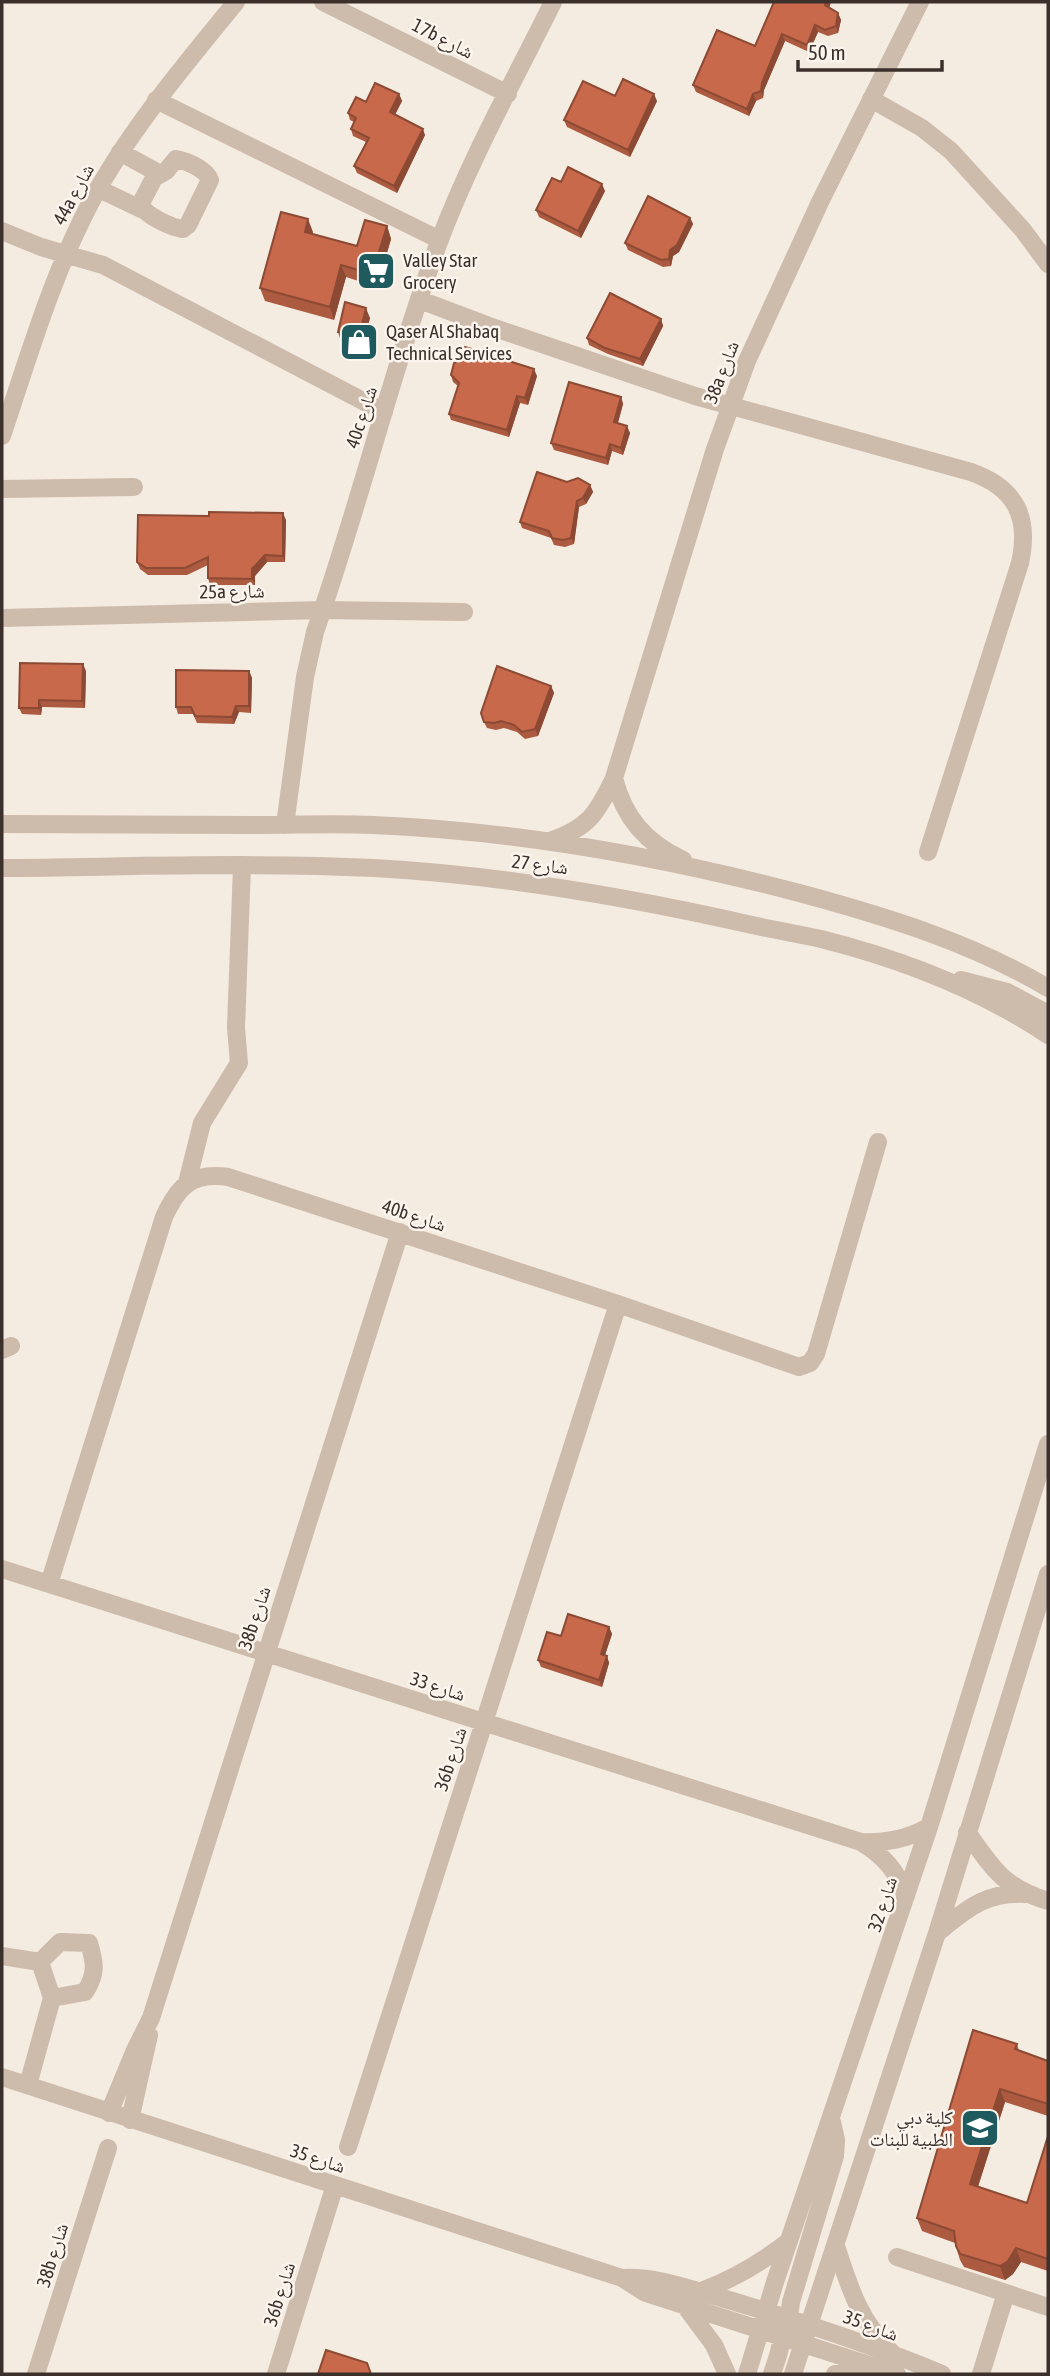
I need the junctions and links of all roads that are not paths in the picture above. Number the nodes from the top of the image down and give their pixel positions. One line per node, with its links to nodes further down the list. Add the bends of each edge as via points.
1 (236, 2): 7 (street, 44a شارع)
2 (323, 2): 5 (street, 17b شارع)
3 (553, 2): 5 (street, 40c شارع)
4 (920, 2): 6 (street, 38a شارع)
5 (508, 94): 13 (street, 40c شارع)
6 (871, 99): 15 (street, via 951,151); 17 (street, 38a شارع, via 792,259)
7 (156, 100): 8 (street, 44a شارع); 13 (street)
8 (120, 152): 9 (street); 10 (street, 44a شارع)
9 (160, 174): 11 (street, via 140,202); 11 (street, via 180,159 207,173 210,180 183,229)
10 (99, 188): 11 (street); 14 (street, 44a شارع)
11 (143, 210)
12 (2, 231): 14 (street)
13 (440, 240): 16 (street, 40c شارع)
14 (66, 254): 18 (street, via 103,265); 19 (street, 44a شارع)
15 (1048, 264)
16 (420, 300): 17 (street); 18 (street, 40c شارع)
17 (729, 406): 25 (street, 38a شارع); 29 (street, via 971,472 990,479 1017,506 1023,525 1020,563)
18 (384, 412): 22 (street, 40c شارع)
19 (2, 436)
20 (134, 487): 21 (street)
21 (2, 489)
22 (322, 610): 23 (street, 25a شارع); 24 (street, 25a شارع); 27 (street, 40c شارع, via 309,654)
23 (464, 611)
24 (2, 618)
25 (614, 778): 28 (street, 38a شارع, via 586,824); 32 (street, via 619,797 638,829 666,852)
26 (2, 824): 27 (street, شارع 27)
27 (285, 825): 28 (street, شارع 27, via 372,825)
28 (547, 842): 32 (street, شارع 27)
29 (928, 852)
30 (242, 866): 31 (street, شارع 27); 34 (street, شارع 27, via 376,868 568,888 821,939); 40 (street, via 236,1028 239,1062 202,1123)
31 (2, 868)
32 (700, 870): 33 (street, شارع 27, via 906,924)
33 (1016, 969): 35 (street); 36 (street, شارع 27)
34 (943, 978): 37 (street, via 1007,992); 38 (street, شارع 27)
35 (1048, 981)
36 (1048, 988)
37 (1048, 1014)
38 (1048, 1035)
39 (878, 1142): 42 (street, 40b شارع, via 817,1354 810,1363 799,1367)
40 (187, 1183): 41 (street, 40b شارع, via 214,1175 228,1177); 46 (street, via 176,1192 164,1217)
41 (400, 1232): 42 (street, 40b شارع); 47 (street, 38b شارع)
42 (618, 1304): 48 (street, 36b شارع)
43 (1048, 1444): 49 (street, شارع 32)
44 (2, 1569): 46 (street, شارع 33)
45 (1048, 1574): 50 (street)
46 (49, 1584): 47 (street, شارع 33)
47 (265, 1653): 48 (street, شارع 33); 59 (street, 38b شارع)
48 (484, 1722): 51 (street, شارع 33); 65 (street, 36b شارع)
49 (929, 1826): 51 (street, شارع 33, via 897,1841); 53 (street, شارع 32)
50 (967, 1832): 52 (street, via 992,1868); 55 (street)
51 (861, 1842): 53 (street, شارع 33, via 890,1864)
52 (1028, 1894): 54 (street); 55 (street, via 993,1896)
53 (906, 1896): 63 (street, شارع 32)
54 (1048, 1901)
55 (937, 1933): 69 (street)
56 (2, 1956): 57 (street)
57 (40, 1962): 58 (street); 58 (street, via 60,1942 89,1943 93,1981 85,1992)
58 (52, 1998): 61 (street)
59 (150, 2018): 62 (street, 38b شارع); 64 (street, 38b شارع)
60 (2, 2077): 61 (street, شارع 35)
61 (28, 2085): 62 (street, شارع 35)
62 (109, 2113): 64 (street, شارع 35)
63 (831, 2119): 68 (street, شارع 32); 77 (street, via 835,2156)
64 (130, 2120): 67 (street, شارع 35)
65 (348, 2147)
66 (108, 2148): 84 (street, 38b شارع)
67 (335, 2185): 71 (street, شارع 35); 85 (street, 36b شارع)
68 (789, 2241): 72 (street, via 758,2265); 76 (street, شارع 32)
69 (836, 2246): 78 (street); 83 (street, via 858,2309)
70 (897, 2257): 73 (street)
71 (622, 2278): 72 (street, شارع 35, via 651,2278); 74 (street, شارع 35, via 646,2293)
72 (699, 2292): 76 (street, شارع 35)
73 (1006, 2293): 75 (street); 92 (street)
74 (685, 2306): 79 (street, شارع 35); 86 (street, via 714,2345)
75 (1048, 2307)
76 (766, 2312): 77 (street, شارع 35); 79 (street, شارع 32); 80 (street, via 779,2326)
77 (789, 2318): 78 (street, شارع 35); 81 (street)
78 (809, 2326): 81 (street); 83 (street, شارع 35)
79 (760, 2331): 80 (street, شارع 35); 87 (street, شارع 32)
80 (782, 2339): 81 (street, شارع 35); 88 (street)
81 (803, 2345): 82 (street, شارع 35); 89 (street)
82 (866, 2365): 83 (street, شارع 35); 90 (street)
83 (896, 2365): 91 (street, شارع 35)
84 (36, 2374)
85 (276, 2374)
86 (727, 2374)
87 (747, 2374)
88 (772, 2374)
89 (793, 2374)
90 (835, 2374)
91 (942, 2374)
92 (981, 2374)

